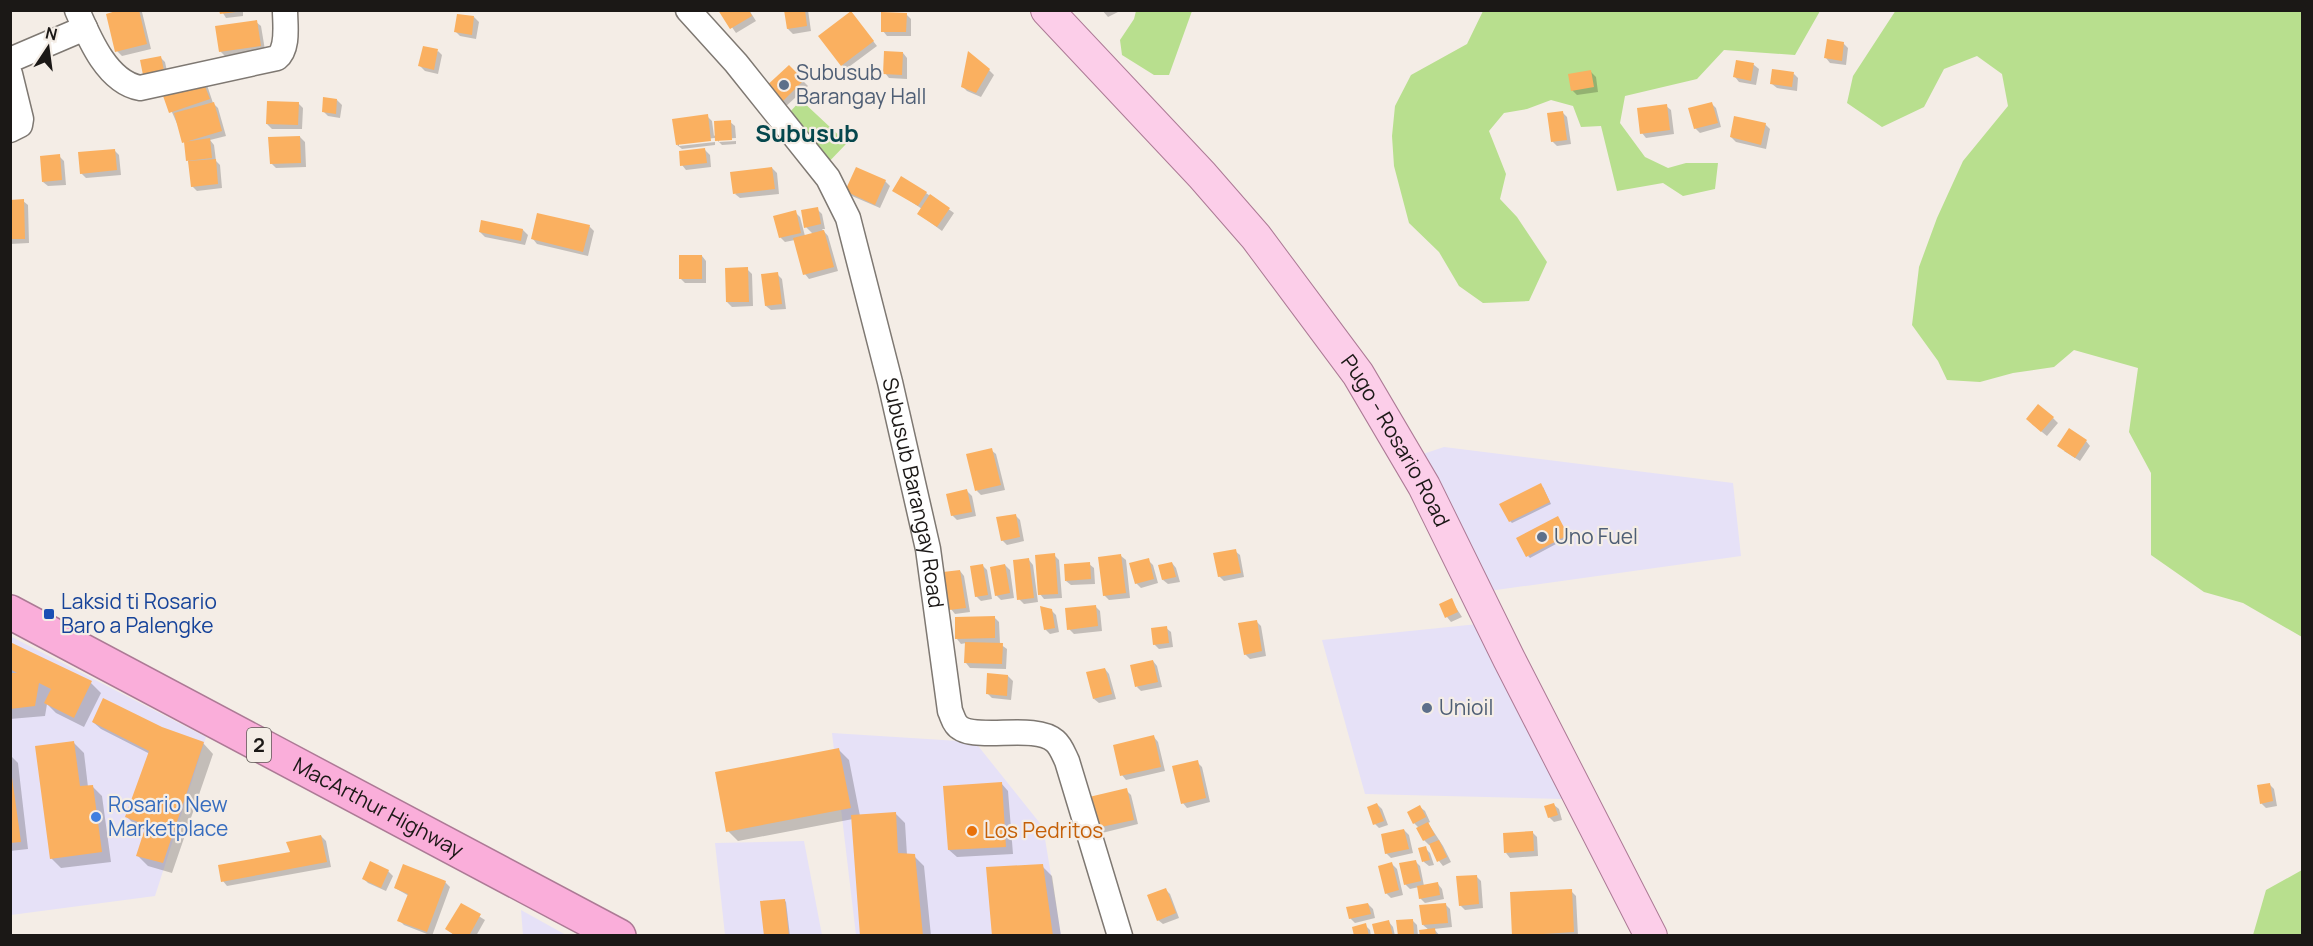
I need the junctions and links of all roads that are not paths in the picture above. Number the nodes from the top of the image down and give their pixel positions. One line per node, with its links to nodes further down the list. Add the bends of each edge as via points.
1 (285, 10): 4 (street, via 284,45 277,58 140,88 112,70)
2 (688, 10): 10 (street, Subusub Barangay Road, via 828,178 848,218 928,549 950,711 956,724 977,732 1040,734 1056,742 1067,761)
3 (1047, 10): 11 (main road, Pugo - Rosario Road, via 1256,237 1358,374 1424,486)
4 (81, 19): 5 (street)
5 (10, 60)
6 (10, 74): 7 (street, via 21,119 20,125)
7 (10, 130)
8 (10, 612): 9 (highway, MacArthur Highway / 2)
9 (619, 936)
10 (1119, 936)
11 (1651, 936)

